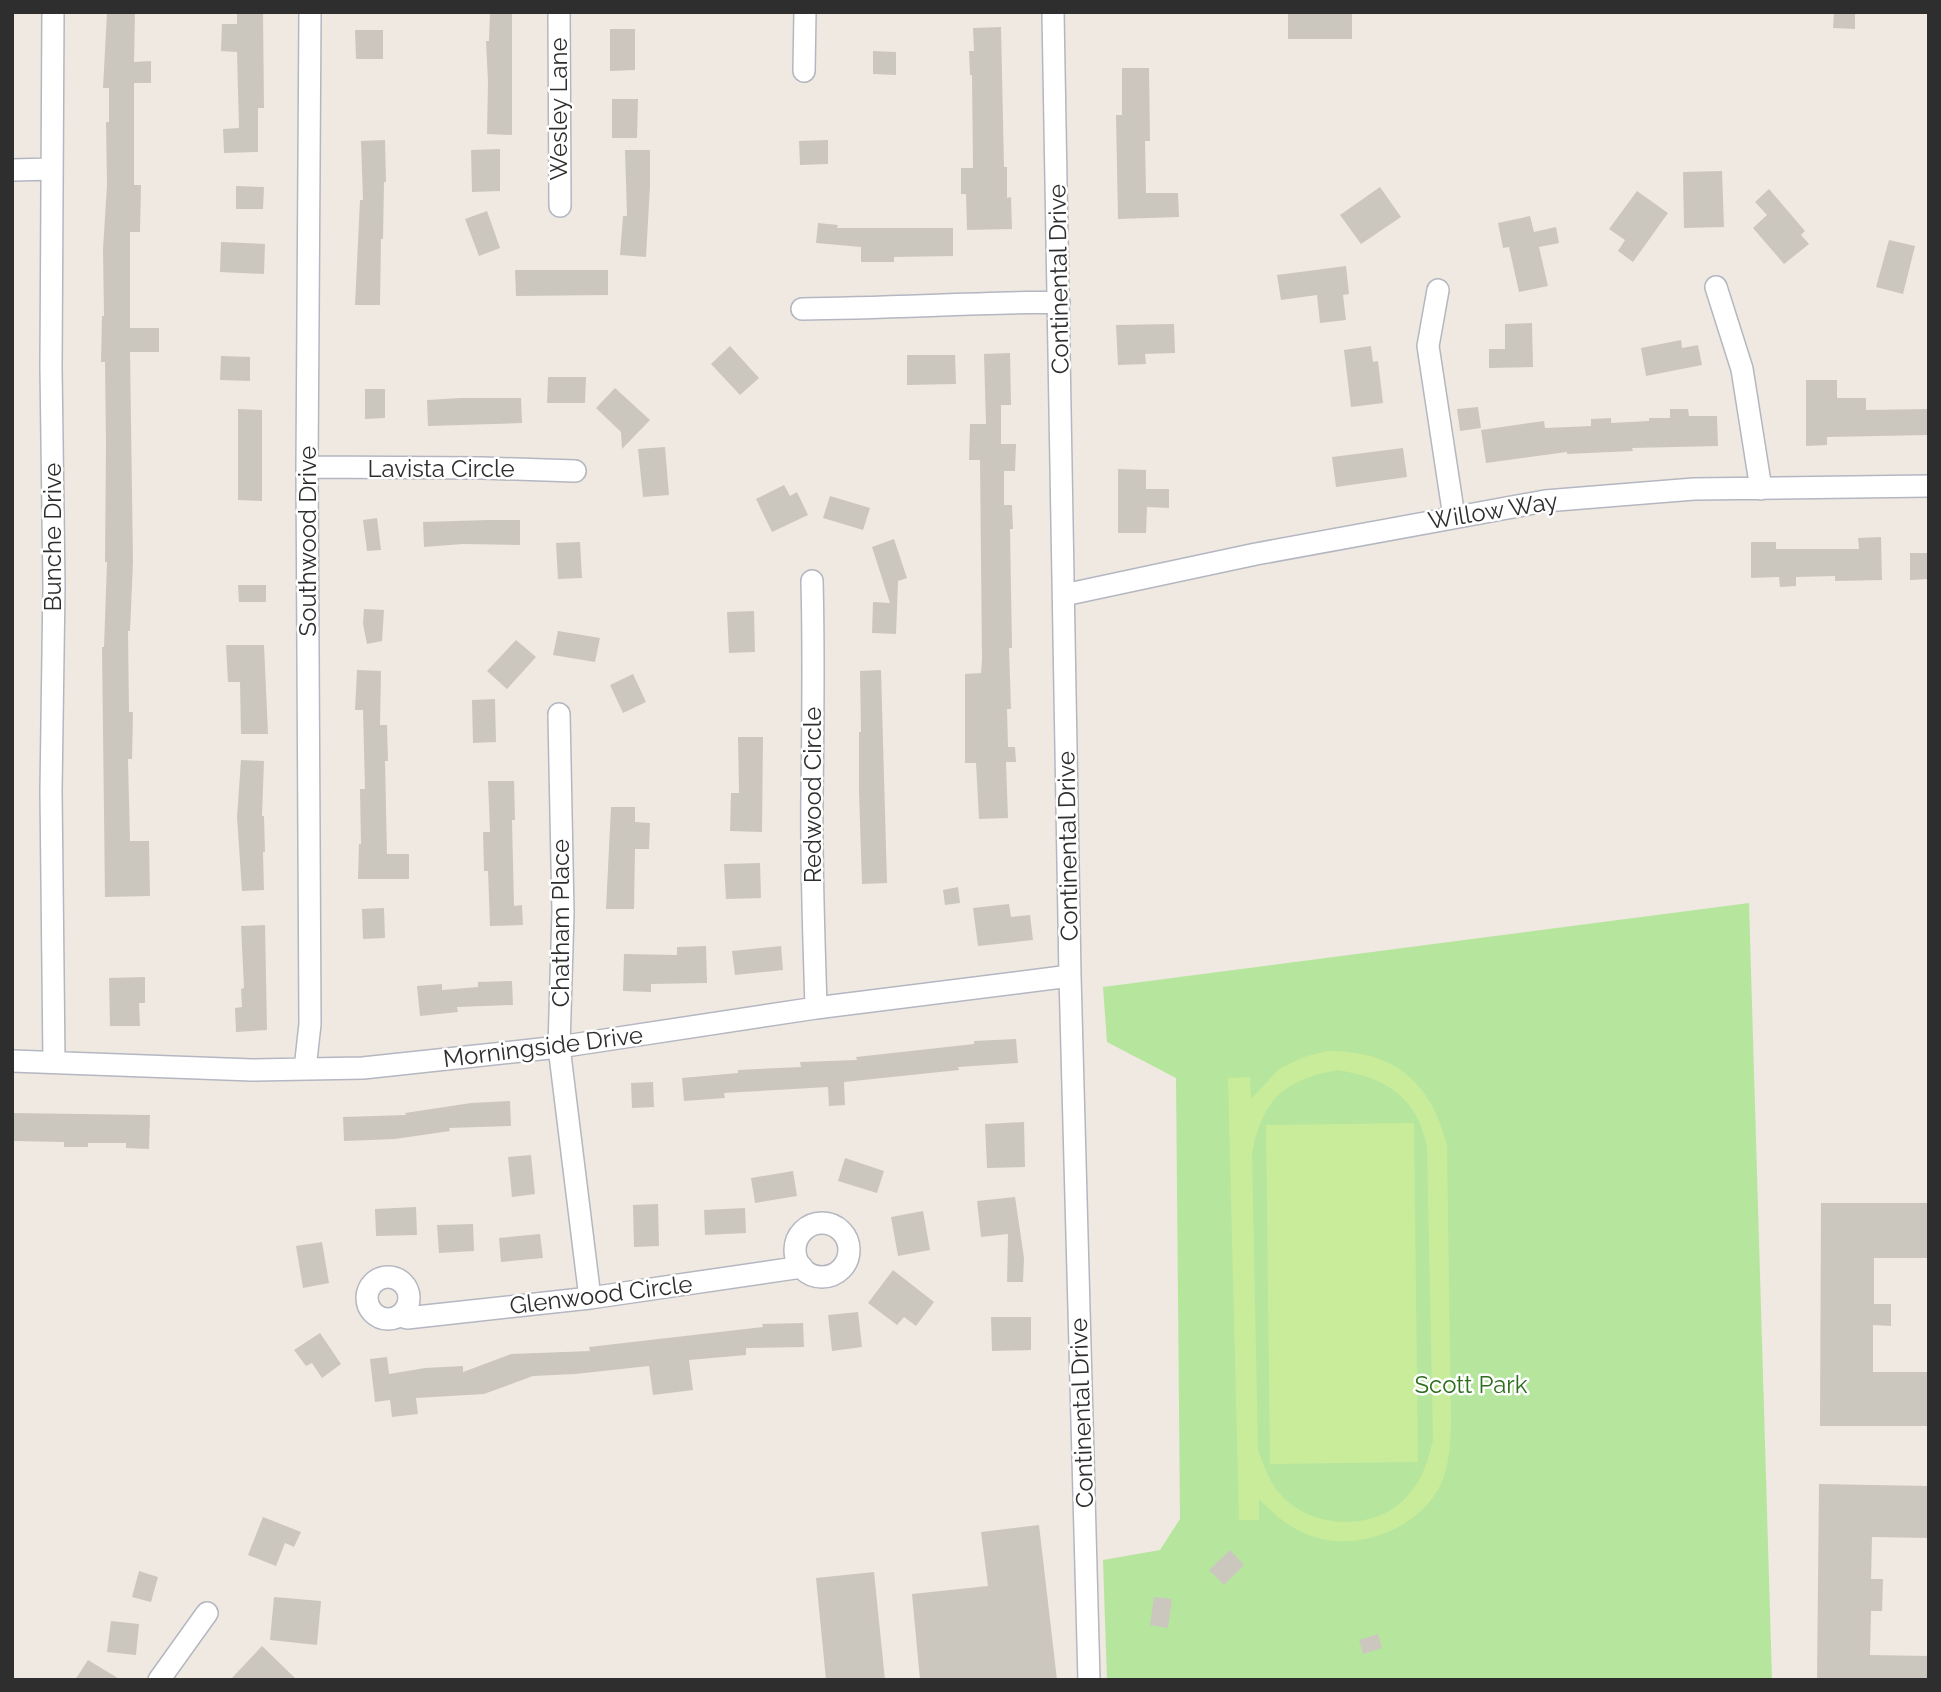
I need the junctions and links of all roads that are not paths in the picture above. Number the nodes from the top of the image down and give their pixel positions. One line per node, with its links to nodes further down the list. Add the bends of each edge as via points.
1 (53, 12): 7 (street, Bunche Drive)
2 (310, 12): 14 (street, Southwood Drive)
3 (559, 12): 9 (street, Wesley Lane)
4 (805, 12): 6 (street)
5 (1053, 12): 12 (street, Continental Drive)
6 (804, 71)
7 (51, 169): 8 (street); 26 (street, Bunche Drive)
8 (12, 170)
9 (560, 206)
10 (1716, 286): 17 (street, via 1742,369)
11 (1438, 290): 18 (street, via 1428,346)
12 (1059, 302): 13 (street); 20 (street, Continental Drive)
13 (802, 309)
14 (307, 467): 15 (street, Lavista Circle); 27 (street, Southwood Drive, via 310,1024)
15 (575, 471)
16 (1929, 486): 17 (street, Willow Way)
17 (1761, 489): 18 (street, Willow Way, via 1640,492 1545,501)
18 (1454, 517): 20 (street, Willow Way)
19 (812, 582): 23 (street, Redwood Circle)
20 (1064, 595): 22 (street, Continental Drive)
21 (559, 714): 24 (street, Chatham Place, via 563,912)
22 (1070, 976): 23 (street, Morningside Drive); 33 (street, Continental Drive)
23 (816, 1008): 24 (street, Morningside Drive)
24 (559, 1047): 27 (street, Morningside Drive, via 363,1068); 29 (street, Chatham Place)
25 (12, 1061): 26 (street, Morningside Drive)
26 (54, 1061): 27 (street, Morningside Drive)
27 (305, 1069)
28 (802, 1267): 29 (street, Glenwood Circle)
29 (590, 1298): 30 (street, Glenwood Circle)
30 (400, 1316)
31 (207, 1613): 32 (street)
32 (159, 1680)
33 (1089, 1680)

